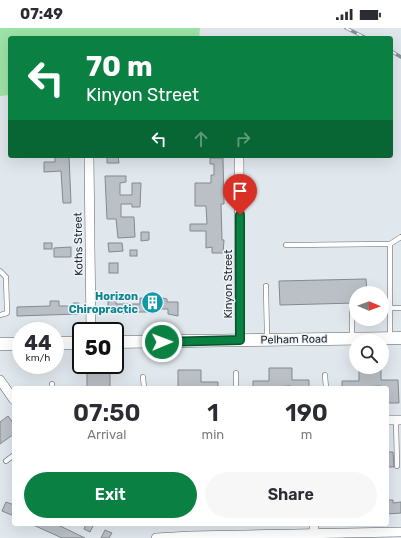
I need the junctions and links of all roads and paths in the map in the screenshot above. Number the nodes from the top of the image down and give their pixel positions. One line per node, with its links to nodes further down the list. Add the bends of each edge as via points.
1 (89, 158): 11 (street, Koths Street)
2 (239, 158): 14 (street, Kinyon Street)
3 (401, 237): 4 (lane)
4 (390, 244): 5 (lane); 8 (lane)
5 (286, 245)
6 (0, 271): 10 (lane, via 6,277 7,313)
7 (266, 286): 15 (lane)
8 (390, 308): 9 (lane); 13 (lane)
9 (401, 308)
10 (0, 315)
11 (91, 322)
12 (349, 338): 15 (main road, Pelham Road)
13 (395, 338)
14 (240, 340): 15 (main road, Pelham Road); 16 (main road, Pelham Road)
15 (267, 340)
16 (124, 342)
17 (0, 344): 18 (main road)
18 (12, 344)
19 (236, 373): 24 (lane)
20 (325, 375): 25 (lane)
21 (143, 377): 23 (lane)
22 (0, 380): 26 (street)
23 (144, 386)
24 (236, 386)
25 (326, 386)
26 (12, 397)
27 (395, 420): 30 (lane)
28 (12, 456): 29 (lane)
29 (6, 461)
30 (397, 466)
31 (314, 532): 32 (street); 33 (street)
32 (401, 532)
33 (156, 538)

